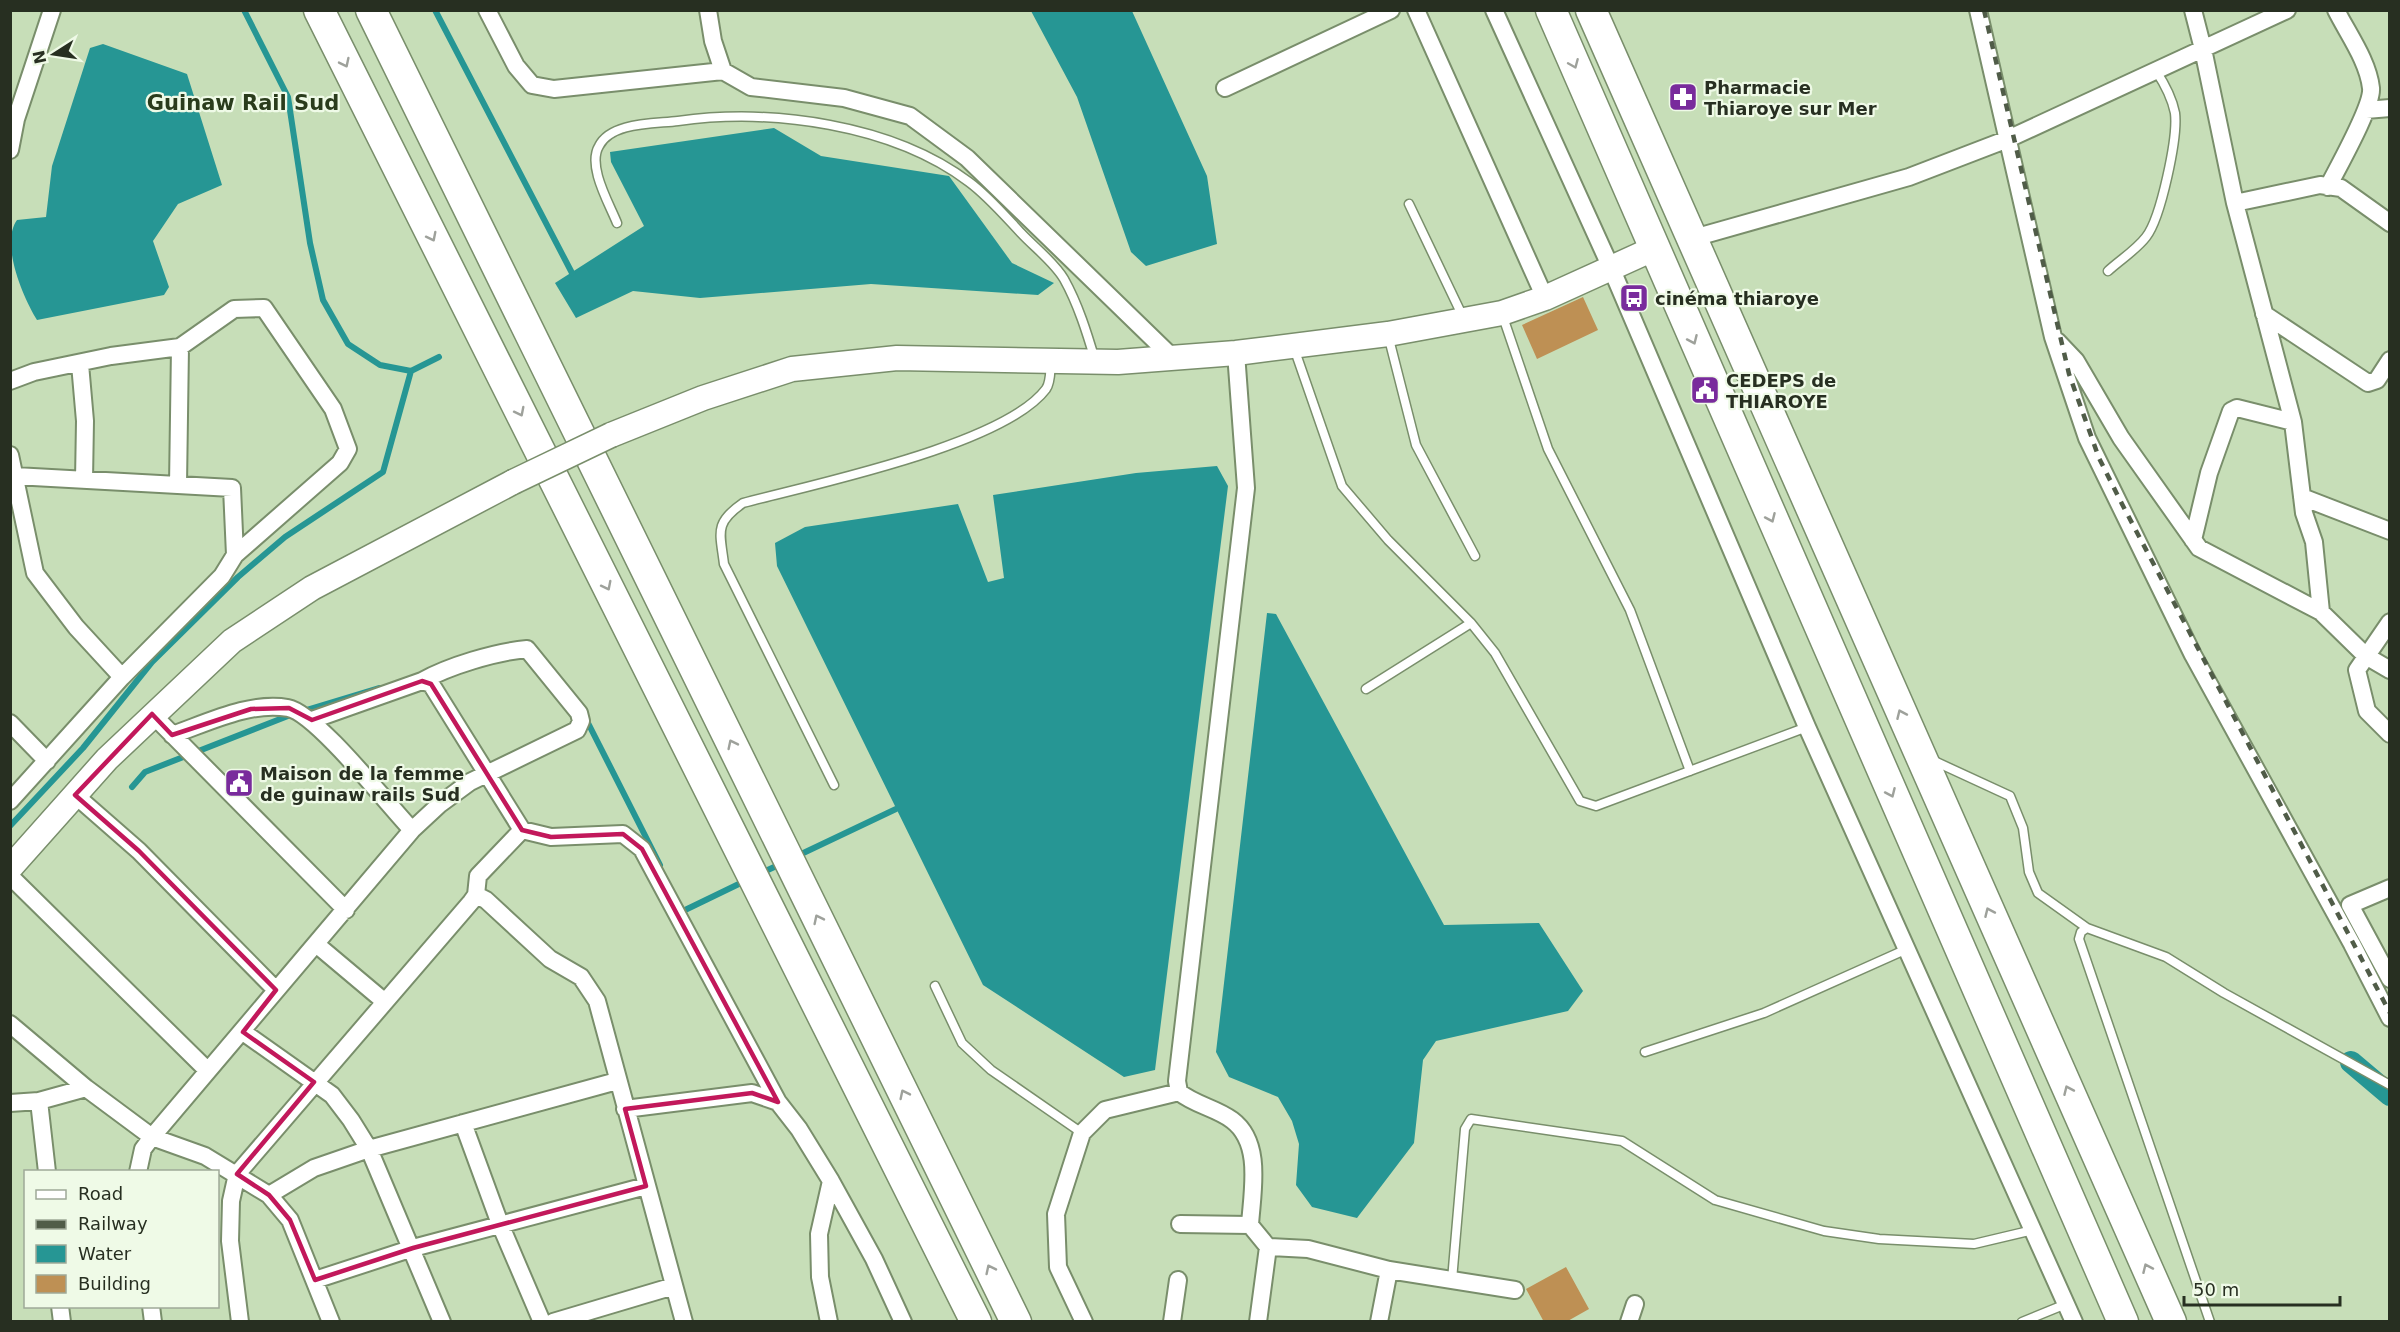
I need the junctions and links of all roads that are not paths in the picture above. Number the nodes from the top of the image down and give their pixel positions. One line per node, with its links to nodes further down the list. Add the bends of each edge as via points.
1 (52, 10): 22 (street, via 16,119)
2 (319, 10): 139 (highway, one-way to 139)
3 (371, 10): 140 (highway, one-way to 3)
4 (487, 10): 16 (street, via 516,66 532,85 554,89)
5 (708, 10): 16 (street)
6 (1391, 10): 18 (street)
7 (1416, 10): 32 (street)
8 (1494, 10): 30 (street)
9 (1551, 10): 29 (highway, one-way to 29)
10 (1591, 10): 28 (highway)
11 (1978, 10): 21 (street)
12 (2193, 10): 15 (street)
13 (2287, 10): 15 (street)
14 (2336, 10): 20 (street, via 2367,71 2372,90)
15 (2203, 49): 17 (street); 24 (street)
16 (723, 70): 41 (street, via 751,87 844,98 910,116 967,158)
17 (2156, 71): 21 (street); 31 (lane, via 2175,113 2164,192 2147,237)
18 (1225, 88)
19 (2390, 108): 20 (street)
20 (2366, 110): 23 (street)
21 (2008, 139): 28 (street, via 1909,177); 37 (street)
22 (10, 150)
23 (2328, 187): 24 (street, via 2320,185); 27 (street, via 2341,188)
24 (2235, 203): 34 (street)
25 (1409, 204): 35 (lane)
26 (617, 223): 44 (lane, via 595,165 597,148 606,135 631,127 710,118 785,117 863,133 926,156 970,183 1014,226 1064,278)
27 (2390, 223)
28 (1690, 239): 72 (highway, one-way to 28)
29 (1653, 249): 30 (street); 148 (highway, one-way to 148)
30 (1612, 270): 32 (street); 69 (street)
31 (2108, 271)
32 (1545, 298): 33 (street)
33 (1502, 313): 35 (street); 74 (lane, via 1548,449 1630,610)
34 (2264, 314): 42 (street, via 2368,383 2377,380); 47 (street)
35 (1464, 320): 36 (street)
36 (1388, 334): 38 (street); 57 (lane, via 1416,445)
37 (2053, 337): 55 (street, via 2076,361 2121,438); 93 (street, via 2087,438 2193,655)
38 (1293, 346): 40 (street); 60 (lane, via 1342,486 1388,540)
39 (180, 347): 45 (street); 51 (street); 56 (street, via 234,309 264,308 333,408 348,449 340,463)
40 (1236, 353): 41 (street); 102 (street, via 1246,488)
41 (1173, 358): 44 (street)
42 (2390, 360)
43 (1051, 362): 44 (street); 66 (street, bridge, via 897,358 792,369 703,398 611,435 513,482 312,588 232,641); 76 (lane, via 1048,387 1034,402 999,425 934,450 743,502 728,513 719,528 724,564)
44 (1096, 363)
45 (80, 364): 46 (street, via 34,372); 50 (street, via 85,421)
46 (10, 381)
47 (2293, 422): 52 (street); 55 (street, via 2237,408 2230,411 2209,473)
48 (10, 455): 49 (street)
49 (15, 476): 50 (street); 54 (street)
50 (84, 480): 51 (street)
51 (178, 485): 56 (street, via 232,488)
52 (2302, 496): 53 (street); 58 (street, via 2314,542)
53 (2390, 531)
54 (18, 532): 63 (street, via 35,573 76,627)
55 (2193, 540): 58 (street, via 2199,548)
56 (235, 555): 63 (street, via 222,576)
57 (1475, 556)
58 (2321, 612): 61 (street)
59 (2390, 622): 61 (street)
60 (1471, 623): 65 (lane); 74 (lane, via 1495,652 1580,801 1596,806)
61 (2366, 656): 62 (street); 70 (street, via 2357,670 2367,711)
62 (2390, 670)
63 (122, 677): 73 (street)
64 (422, 681): 67 (street); 75 (street, via 431,684); 75 (street, via 436,673 527,649 579,713 581,721 576,730)
65 (1366, 689)
66 (152, 714): 71 (street); 77 (street)
67 (312, 720): 71 (street, via 289,708 251,709); 80 (street)
68 (10, 723): 73 (street)
69 (1807, 727): 74 (lane); 88 (street)
70 (2390, 734)
71 (172, 735): 85 (street)
72 (1918, 753): 86 (lane, via 2010,796 2023,828 2029,872 2038,892); 149 (highway, one-way to 72)
73 (47, 761): 78 (street)
74 (1690, 771)
75 (489, 774): 79 (street); 80 (street, via 448,798)
76 (834, 785)
77 (75, 795): 81 (street); 91 (street, via 139,851)
78 (10, 801)
79 (522, 830): 84 (street, via 478,876); 104 (street, via 551,837 623,834 642,849)
80 (412, 831): 85 (street)
81 (10, 868)
82 (10, 876): 97 (street)
83 (2390, 888): 89 (street, via 2350,905)
84 (476, 895): 92 (street); 98 (street, via 550,959 581,977 597,1000)
85 (346, 910): 87 (street)
86 (2087, 928): 100 (lane, via 2166,957); 150 (lane, via 2079,939)
87 (316, 944): 91 (street); 92 (street)
88 (1907, 949): 96 (lane, via 1764,1013); 120 (street)
89 (2390, 979)
90 (935, 986): 108 (lane, via 962,1043 991,1070)
91 (276, 990): 95 (street)
92 (385, 1002): 99 (street)
93 (2388, 1012)
94 (10, 1024): 101 (street)
95 (243, 1032): 97 (street); 99 (street)
96 (1645, 1052)
97 (207, 1070): 109 (street)
98 (617, 1081): 106 (street); 107 (street)
99 (314, 1082): 110 (street, via 332,1095); 113 (street)
100 (2390, 1085)
101 (86, 1088): 103 (street); 109 (street)
102 (1179, 1092): 108 (street, via 1105,1110); 119 (street, via 1233,1120 1251,1144)
103 (39, 1101): 105 (street); 111 (street)
104 (778, 1102): 106 (street, via 752,1093); 114 (street, via 800,1129)
105 (10, 1103)
106 (625, 1109): 115 (street)
107 (463, 1123): 110 (street); 117 (street)
108 (1082, 1133): 141 (street, via 1056,1214 1058,1267)
109 (152, 1137): 112 (street, via 143,1149); 113 (street, via 205,1156)
110 (369, 1149): 116 (street, via 314,1168); 122 (street)
111 (47, 1170)
112 (138, 1170)
113 (237, 1174): 116 (street); 131 (street, via 231,1201 230,1241)
114 (831, 1181): 137 (street, via 819,1234 820,1277); 138 (street)
115 (646, 1186): 117 (street); 127 (street)
116 (270, 1195): 124 (street, via 290,1220)
117 (500, 1224): 122 (street); 134 (street)
118 (1180, 1224): 119 (street)
119 (1250, 1225): 121 (street)
120 (2033, 1230): 126 (lane, via 1974,1244 1880,1239 1824,1231 1715,1200 1622,1142 1471,1119 1465,1129); 130 (street)
121 (1268, 1247): 123 (street, via 1308,1250); 143 (street)
122 (413, 1248): 124 (street); 133 (street)
123 (1389, 1270): 126 (street); 144 (street)
124 (315, 1280): 132 (street)
125 (1178, 1280): 142 (street)
126 (1452, 1281): 128 (street)
127 (674, 1286): 135 (street); 136 (street)
128 (1515, 1290)
129 (1635, 1304): 145 (street)
130 (2066, 1304): 146 (lane); 147 (street)
131 (240, 1322)
132 (331, 1322)
133 (442, 1322)
134 (542, 1322)
135 (553, 1322)
136 (684, 1322)
137 (829, 1322)
138 (903, 1322)
139 (976, 1322)
140 (1016, 1322)
141 (1084, 1322)
142 (1172, 1322)
143 (1258, 1322)
144 (1379, 1322)
145 (1629, 1322)
146 (2022, 1322)
147 (2074, 1322)
148 (2123, 1322)
149 (2171, 1322)
150 (2210, 1322)

